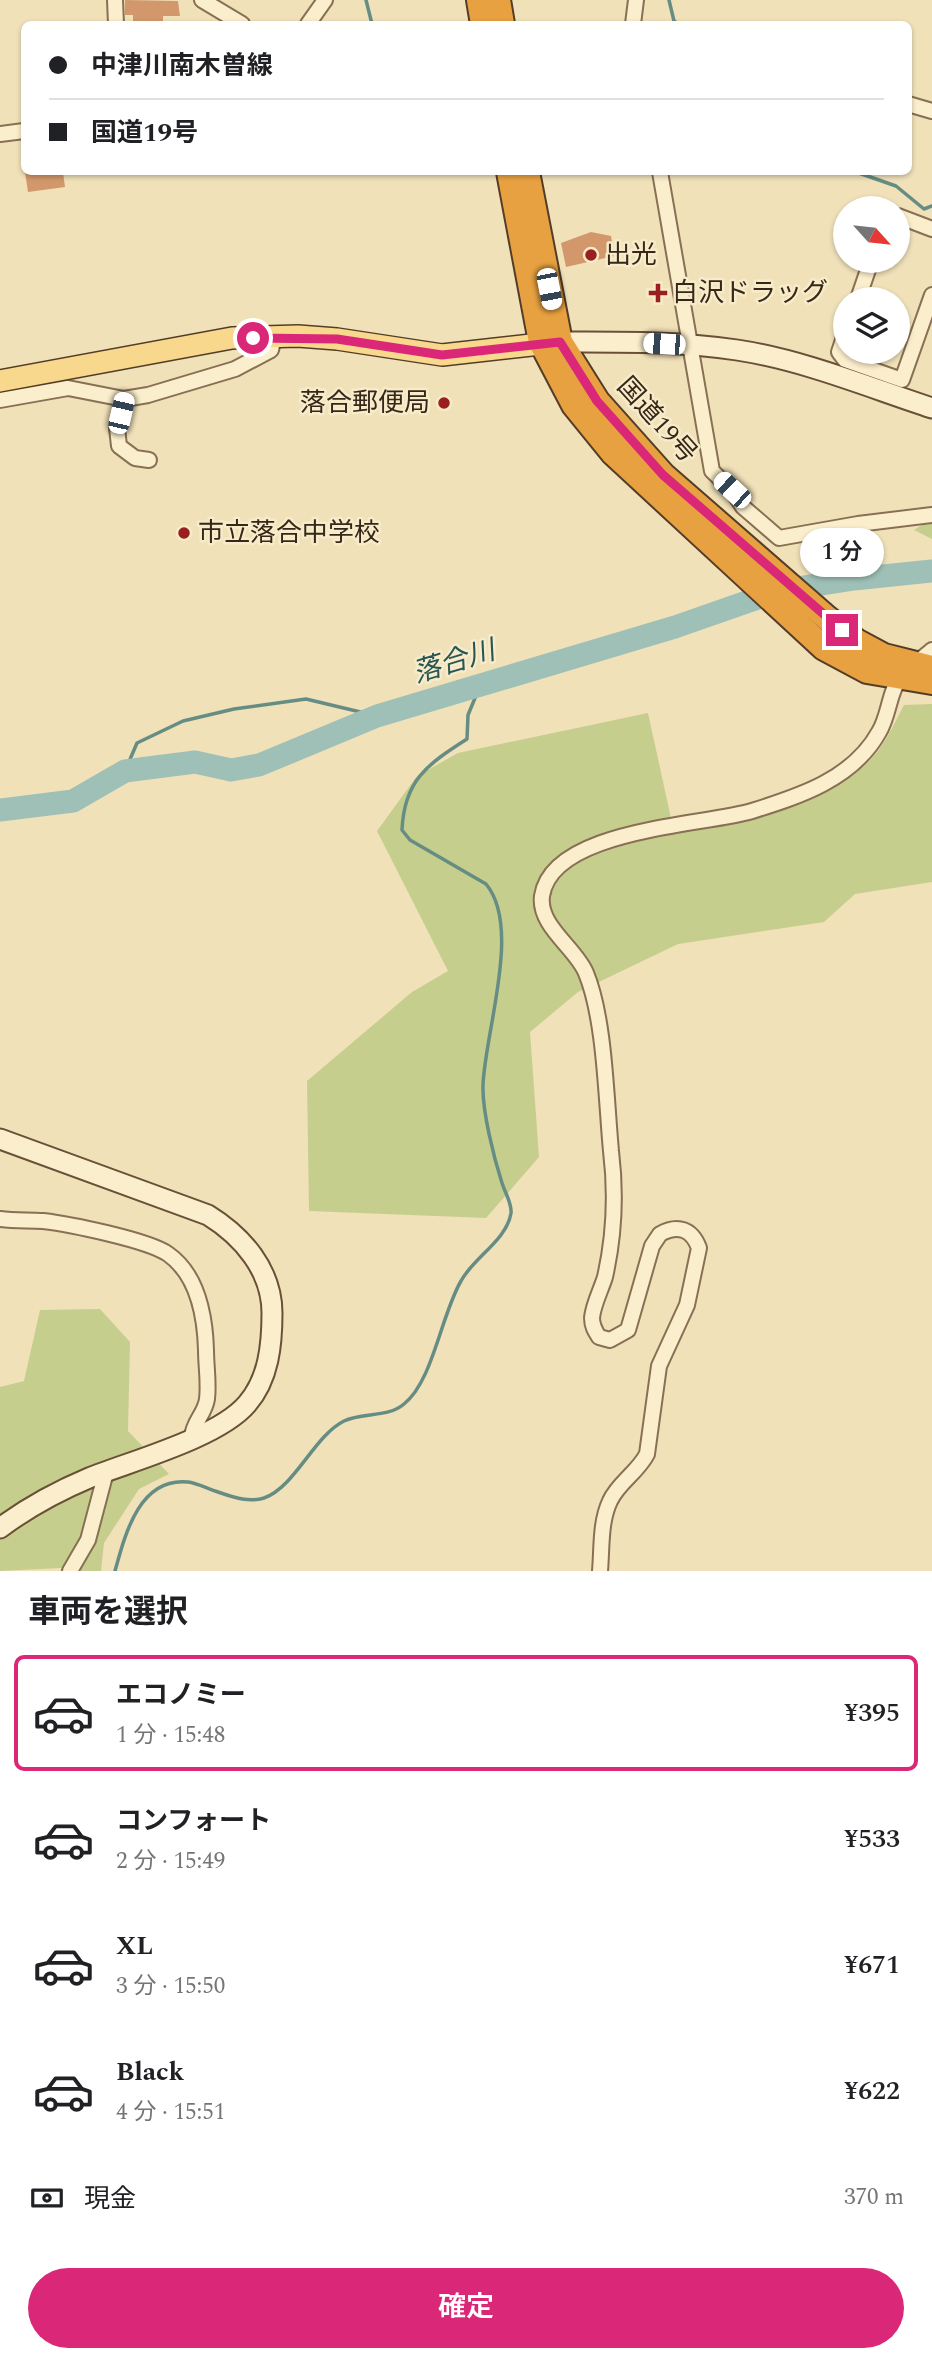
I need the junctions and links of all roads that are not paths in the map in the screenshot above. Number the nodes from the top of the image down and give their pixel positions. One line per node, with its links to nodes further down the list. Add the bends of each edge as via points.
1 (115, 0): 7 (street)
2 (204, 0): 8 (street)
3 (325, 0): 9 (street)
4 (479, 0): 10 (highway)
5 (498, 0): 11 (highway)
6 (636, 0): 12 (street)
7 (116, 21)
8 (237, 21)
9 (310, 21)
10 (483, 21)
11 (502, 21)
12 (633, 21)
13 (912, 105): 14 (street)
14 (932, 111)
15 (21, 131): 16 (street)
16 (0, 134)
17 (510, 175): 24 (highway, 国道19号)
18 (527, 175): 24 (highway, 国道19号)
19 (661, 175): 25 (street)
20 (910, 220): 21 (street)
21 (932, 229)
22 (932, 295): 26 (street)
23 (274, 337): 24 (main road, via 337,339 442,355); 29 (main road, via 198,343); 30 (street, via 271,351 235,369)
24 (551, 342): 25 (street); 35 (highway, 国道19号, via 663,475 856,641); 35 (highway, 国道19号, via 574,405 613,453 808,637 850,664)
25 (691, 345): 32 (street, via 784,360); 34 (street, via 712,471 743,507 779,538)
26 (910, 357)
27 (856, 364): 28 (street, via 902,380)
28 (908, 364)
29 (0, 381)
30 (124, 399): 31 (street, via 68,388); 33 (street, via 117,428 120,446 135,458)
31 (0, 400)
32 (932, 408)
33 (149, 460)
34 (932, 515)
35 (922, 669): 42 (street, via 869,749 827,783 752,811 652,828 581,851 554,870 546,883 544,913 586,972 600,1037 613,1200 610,1251 592,1317 599,1338 610,1340 628,1330 652,1246 660,1234 680,1228 690,1232 699,1248 687,1305 659,1366 647,1454 610,1499)
36 (0, 1139): 38 (street, via 208,1215 250,1249 264,1275 272,1306 268,1364 243,1408)
37 (0, 1219): 38 (street, via 45,1221 149,1245 178,1263 199,1297 205,1331 207,1398 204,1412 193,1424)
38 (192, 1437): 39 (street)
39 (106, 1472): 40 (street, via 48,1498); 41 (street, via 88,1540)
40 (0, 1528)
41 (71, 1571)
42 (600, 1571)

